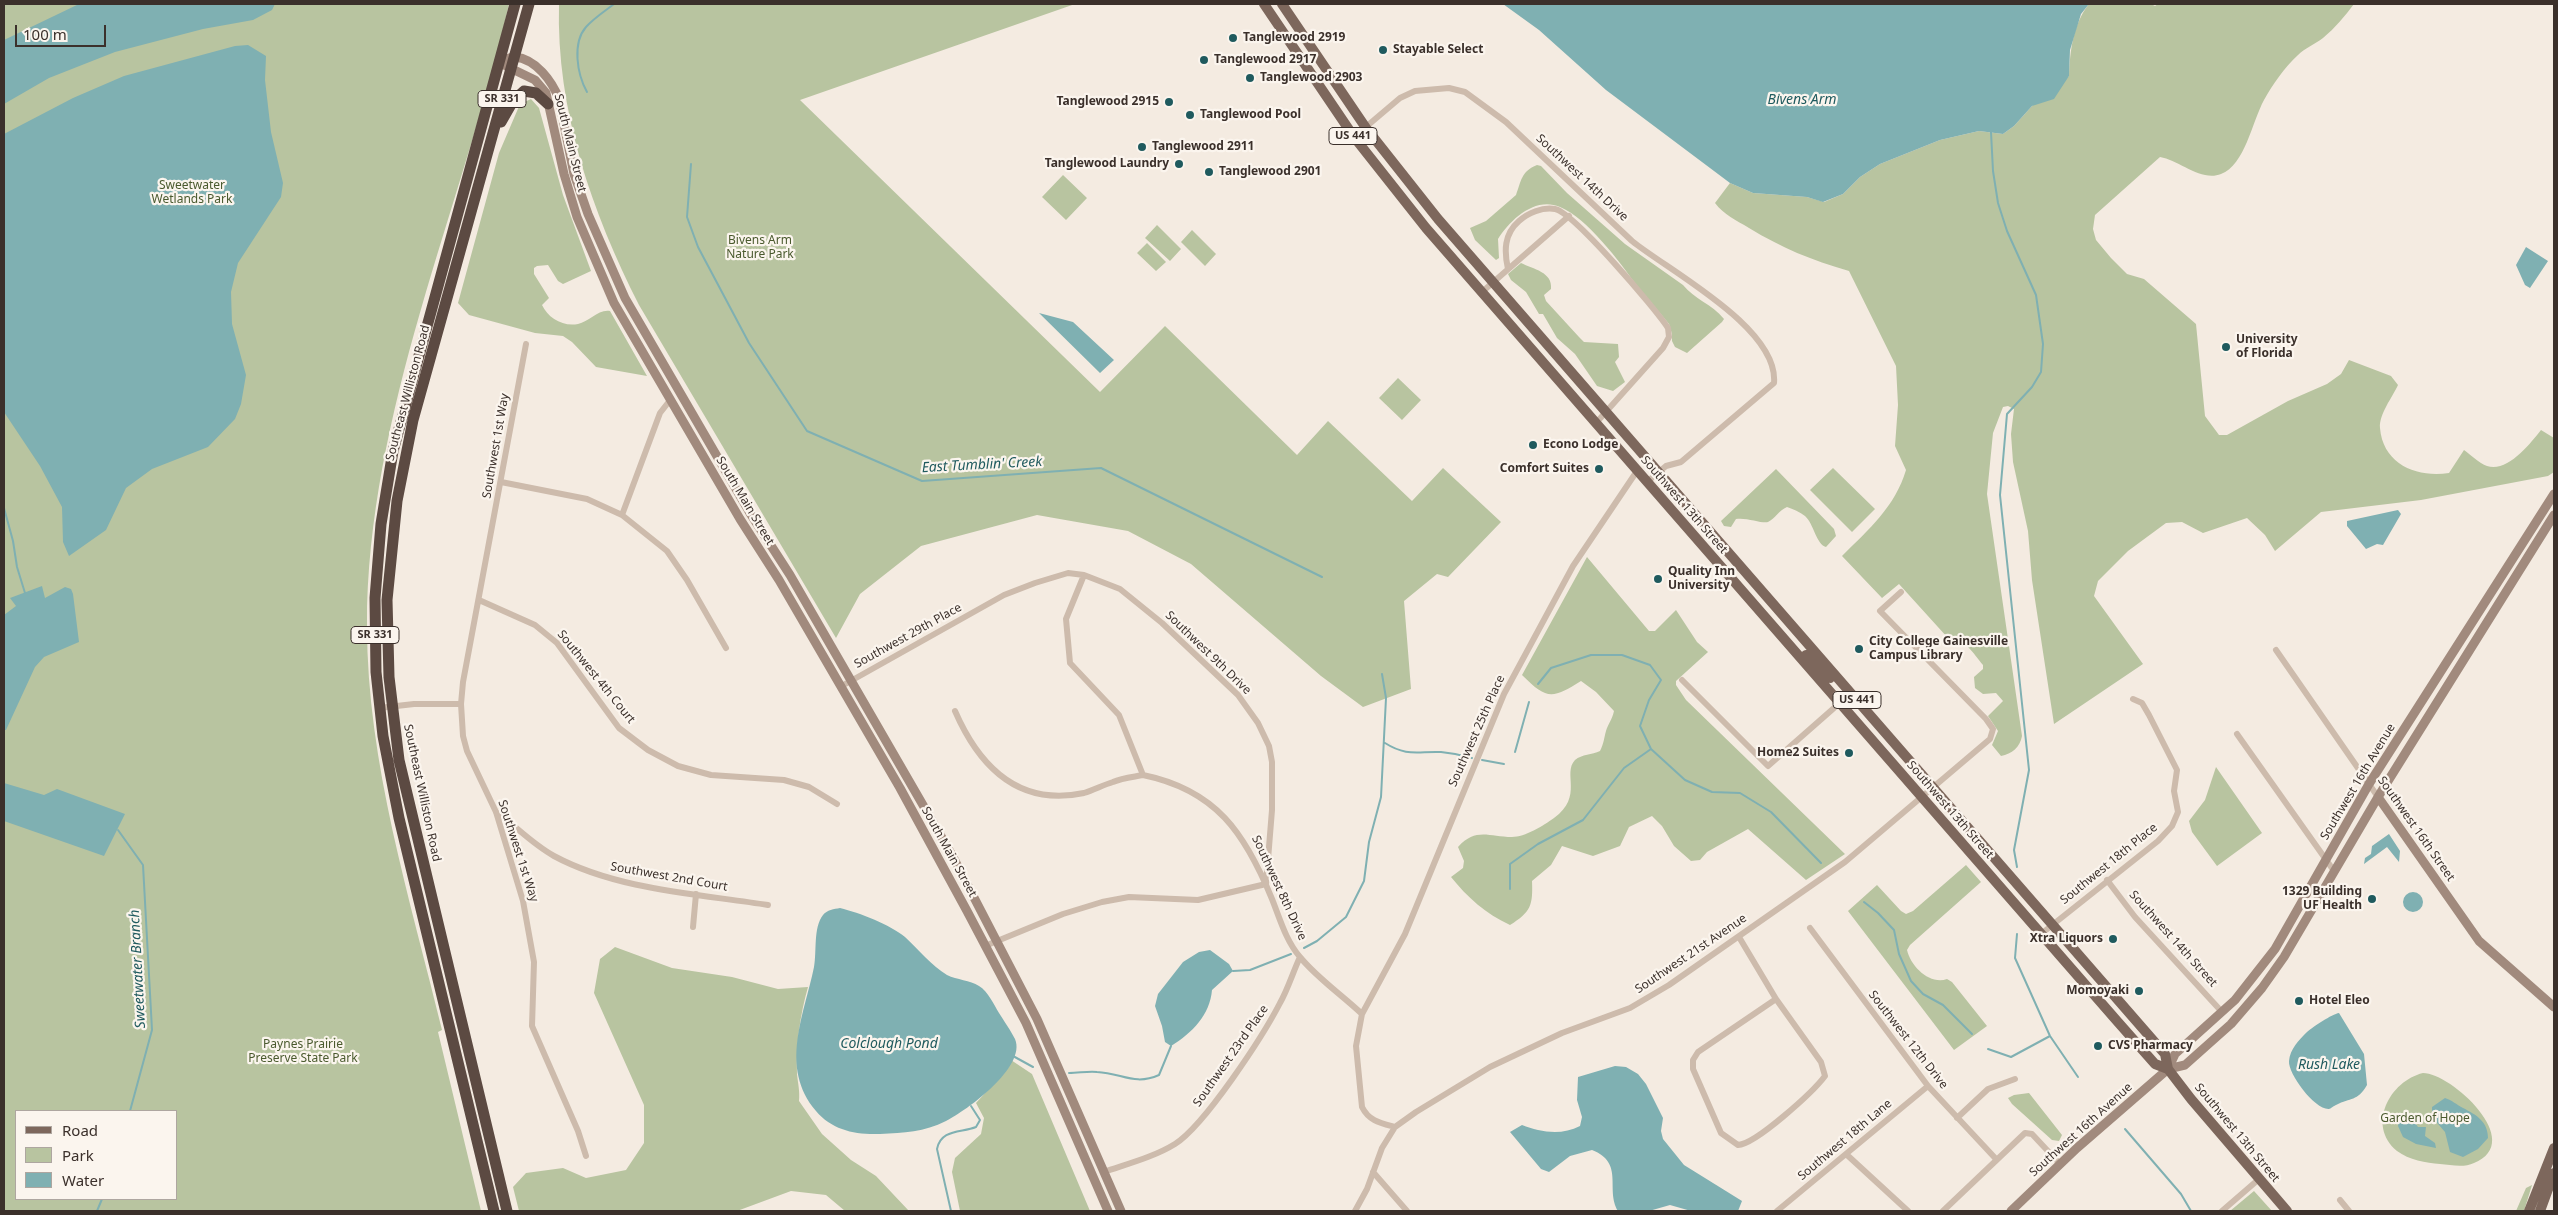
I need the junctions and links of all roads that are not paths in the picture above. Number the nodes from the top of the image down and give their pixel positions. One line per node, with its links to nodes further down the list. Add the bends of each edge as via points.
1 (515, 4): 6 (highway, SR 331)
2 (529, 4): 5 (highway, SR 331)
3 (1264, 4): 10 (main road, Southwest 13th Street / US 441)
4 (1282, 4): 9 (main road, Southwest 13th Street / US 441)
5 (515, 58): 6 (main road); 7 (highway, Southeast Williston Road / SR 331); 12 (main road, South Main Street, via 541,71 555,88)
6 (499, 61): 7 (main road, South Main Street); 21 (highway, Southeast Williston Road / SR 331)
7 (511, 69): 8 (main road, South Main Street, via 528,75 541,85); 11 (highway, Southeast Williston Road / SR 331)
8 (548, 104): 11 (highway, via 530,91 518,94); 13 (main road, South Main Street)
9 (1366, 128): 10 (street, Southwest 14th Drive); 17 (main road, Southwest 13th Street / US 441, via 1422,200); 28 (street, Southwest 14th Drive, via 1400,98 1415,91 1449,88 1465,92 1506,122 1632,241 1653,258 1700,286 1764,347 1774,368 1774,383 1681,462 1666,466)
10 (1354, 137): 19 (main road, Southwest 13th Street / US 441, via 1405,203)
11 (490, 141): 22 (highway, Southeast Williston Road / SR 331)
12 (581, 194): 13 (main road); 16 (main road, South Main Street)
13 (573, 205): 18 (main road, South Main Street)
14 (1568, 216): 15 (street); 15 (street, via 1555,209 1537,210 1514,225 1506,239 1504,253); 25 (street, via 1664,323 1669,333 1663,348)
15 (1508, 270): 17 (street)
16 (616, 280): 18 (main road); 23 (main road, South Main Street)
17 (1493, 282): 19 (street); 25 (main road, Southwest 13th Street / US 441)
18 (607, 286): 24 (main road, South Main Street)
19 (1482, 292): 26 (main road, Southwest 13th Street / US 441)
20 (526, 344): 29 (street, Southwest 1st Way)
21 (419, 352): 22 (highway); 52 (highway, Southeast Williston Road / SR 331, via 393,451 381,524 375,634)
22 (432, 355): 50 (highway, Southeast Williston Road / SR 331, via 406,450 393,527 387,623)
23 (680, 393): 24 (main road); 44 (main road, South Main Street)
24 (671, 399): 32 (street, via 660,413); 46 (main road, South Main Street)
25 (1605, 411): 26 (street); 28 (main road, Southwest 13th Street / US 441)
26 (1596, 423): 27 (main road, Southwest 13th Street / US 441)
27 (1637, 471): 30 (main road, Southwest 13th Street / US 441); 79 (street, Southwest 25th Place, via 1573,566 1504,694 1405,934)
28 (1659, 472): 30 (street); 35 (main road, Southwest 13th Street / US 441)
29 (501, 482): 32 (street, via 587,499); 38 (street, Southwest 1st Way)
30 (1647, 482): 36 (main road, Southwest 13th Street / US 441)
31 (2554, 494): 56 (main road, Southwest 16th Avenue)
32 (622, 515): 40 (street, via 667,551)
33 (2554, 515): 58 (main road, Southwest 16th Avenue)
34 (1084, 575): 39 (street, Southwest 9th Drive, via 1068,572); 55 (street, via 1066,619 1070,663 1119,715); 65 (street, Southwest 9th Drive, via 1120,589 1162,623 1238,695 1258,723 1272,762)
35 (1754, 582): 36 (main road); 45 (main road, Southwest 13th Street / US 441)
36 (1743, 592): 41 (main road, Southwest 13th Street / US 441)
37 (1901, 592): 57 (street, Southwest 21st Avenue, via 1880,610 1993,729 1990,739)
38 (479, 600): 49 (street, Southwest 1st Way); 60 (street, Southwest 4th Court, via 535,625 557,643 619,728 648,750 678,766 711,775 784,780 809,786)
39 (987, 605): 44 (street, Southwest 29th Place)
40 (726, 648)
41 (1792, 648): 45 (main road, via 1799,649 1833,680); 51 (main road, Southwest 13th Street / US 441)
42 (2276, 650): 56 (street, Southwest 16th Street)
43 (1682, 680): 51 (street, via 1768,766)
44 (850, 681): 46 (street, Southwest 29th Place); 73 (main road, South Main Street, via 953,857)
45 (1841, 681): 47 (main road, Southwest 13th Street / US 441)
46 (840, 687): 74 (main road, South Main Street, via 900,788)
47 (1851, 694): 51 (main road); 57 (main road, Southwest 13th Street / US 441)
48 (2133, 699): 64 (street, Southwest 18th Place, via 2142,703 2177,770 2174,791 2178,812 2172,826 2158,840)
49 (460, 704): 50 (street); 61 (street, Southwest 1st Way, via 467,751)
50 (392, 706): 52 (street); 95 (highway, Southeast Williston Road / SR 331, via 406,794)
51 (1837, 706): 59 (main road, Southwest 13th Street / US 441)
52 (379, 708): 96 (highway, Southeast Williston Road / SR 331, via 399,818)
53 (955, 711): 55 (street, via 983,760 1000,777 1024,790 1054,796 1085,793 1115,781)
54 (2238, 734): 62 (street)
55 (1143, 775): 65 (street, Southwest 8th Drive, via 1193,792 1224,818 1242,836)
56 (2369, 784): 58 (street, Southwest 16th Street); 62 (main road, Southwest 16th Avenue)
57 (1933, 788): 59 (street, Southwest 21st Avenue); 68 (main road, Southwest 13th Street / US 441)
58 (2378, 797): 63 (main road, Southwest 16th Avenue); 77 (main road, Southwest 16th Street, via 2479,941)
59 (1922, 798): 71 (main road, Southwest 13th Street / US 441); 72 (street, Southwest 21st Avenue, via 1845,862)
60 (836, 804)
61 (496, 812): 66 (street, Southwest 2nd Court, via 537,845 570,864 629,883); 87 (street, Southwest 1st Way, via 525,910 534,962 532,1026)
62 (2326, 860): 63 (street); 78 (main road, Southwest 16th Avenue, via 2275,949 2242,993)
63 (2334, 871): 80 (main road, Southwest 16th Avenue, via 2284,957 2248,1006 2184,1065)
64 (2107, 880): 68 (street, Southwest 18th Place); 78 (street, Southwest 14th Street, via 2135,917)
65 (1266, 884): 73 (street, via 1198,900 1129,897 1102,902); 75 (street, Southwest 8th Drive, via 1287,937)
66 (696, 894): 67 (street, Southwest 2nd Court); 69 (street)
67 (768, 905)
68 (2052, 924): 71 (street, Southwest 18th Place); 80 (main road, Southwest 13th Street / US 441, via 2165,1054)
69 (693, 926)
70 (1810, 928): 82 (street, Southwest 12th Drive)
71 (2040, 934): 80 (main road, Southwest 13th Street / US 441, via 2155,1064)
72 (1739, 937): 76 (street); 84 (street, Southwest 21st Avenue, via 1630,1008 1562,1033 1490,1067)
73 (997, 941): 74 (street); 90 (main road, South Main Street, via 1037,1019)
74 (985, 946): 93 (main road, South Main Street, via 1026,1023)
75 (1300, 957): 79 (street, Southwest 8th Drive); 90 (street, Southwest 23rd Place, via 1280,1003 1255,1044 1193,1127 1176,1143)
76 (1776, 999): 76 (street, via 1698,1052 1694,1060 1693,1069 1721,1133 1738,1145 1750,1141 1790,1110 1825,1076 1821,1062)
77 (2554, 1007)
78 (2222, 1012): 80 (main road, Southwest 16th Avenue, via 2175,1054)
79 (1362, 1014): 84 (street, via 1356,1046 1362,1107 1375,1122)
80 (2168, 1069): 89 (main road, Southwest 16th Avenue); 94 (main road, Southwest 13th Street / US 441)
81 (2014, 1079): 83 (street, via 1988,1088)
82 (1928, 1086): 83 (street, Southwest 12th Drive); 86 (street, Southwest 18th Lane)
83 (1957, 1118): 88 (street, Southwest 12th Drive)
84 (1395, 1127): 91 (street, Southwest 21st Avenue)
85 (2554, 1148): 92 (main road)
86 (1846, 1154): 104 (street, Southwest 18th Lane); 105 (street)
87 (586, 1156)
88 (1996, 1159): 89 (street, via 2029,1132); 106 (street)
89 (2060, 1164): 107 (main road, Southwest 16th Avenue)
90 (1104, 1172): 93 (main road); 101 (main road, South Main Street)
91 (1372, 1172): 102 (street, Southwest 21st Avenue); 103 (street)
92 (2551, 1174): 111 (main road); 112 (main road)
93 (1092, 1176): 100 (main road, South Main Street)
94 (2259, 1179): 108 (street); 109 (main road, Southwest 13th Street / US 441)
95 (503, 1196): 96 (highway); 99 (highway, Southeast Williston Road / SR 331)
96 (491, 1199): 98 (highway, Southeast Williston Road / SR 331)
97 (2340, 1200): 110 (street)
98 (494, 1211)
99 (506, 1211)
100 (1108, 1211)
101 (1121, 1211)
102 (1355, 1211)
103 (1407, 1211)
104 (1777, 1211)
105 (1908, 1211)
106 (1943, 1211)
107 (2011, 1211)
108 (2222, 1211)
109 (2287, 1211)
110 (2349, 1211)
111 (2530, 1211)
112 (2540, 1211)

